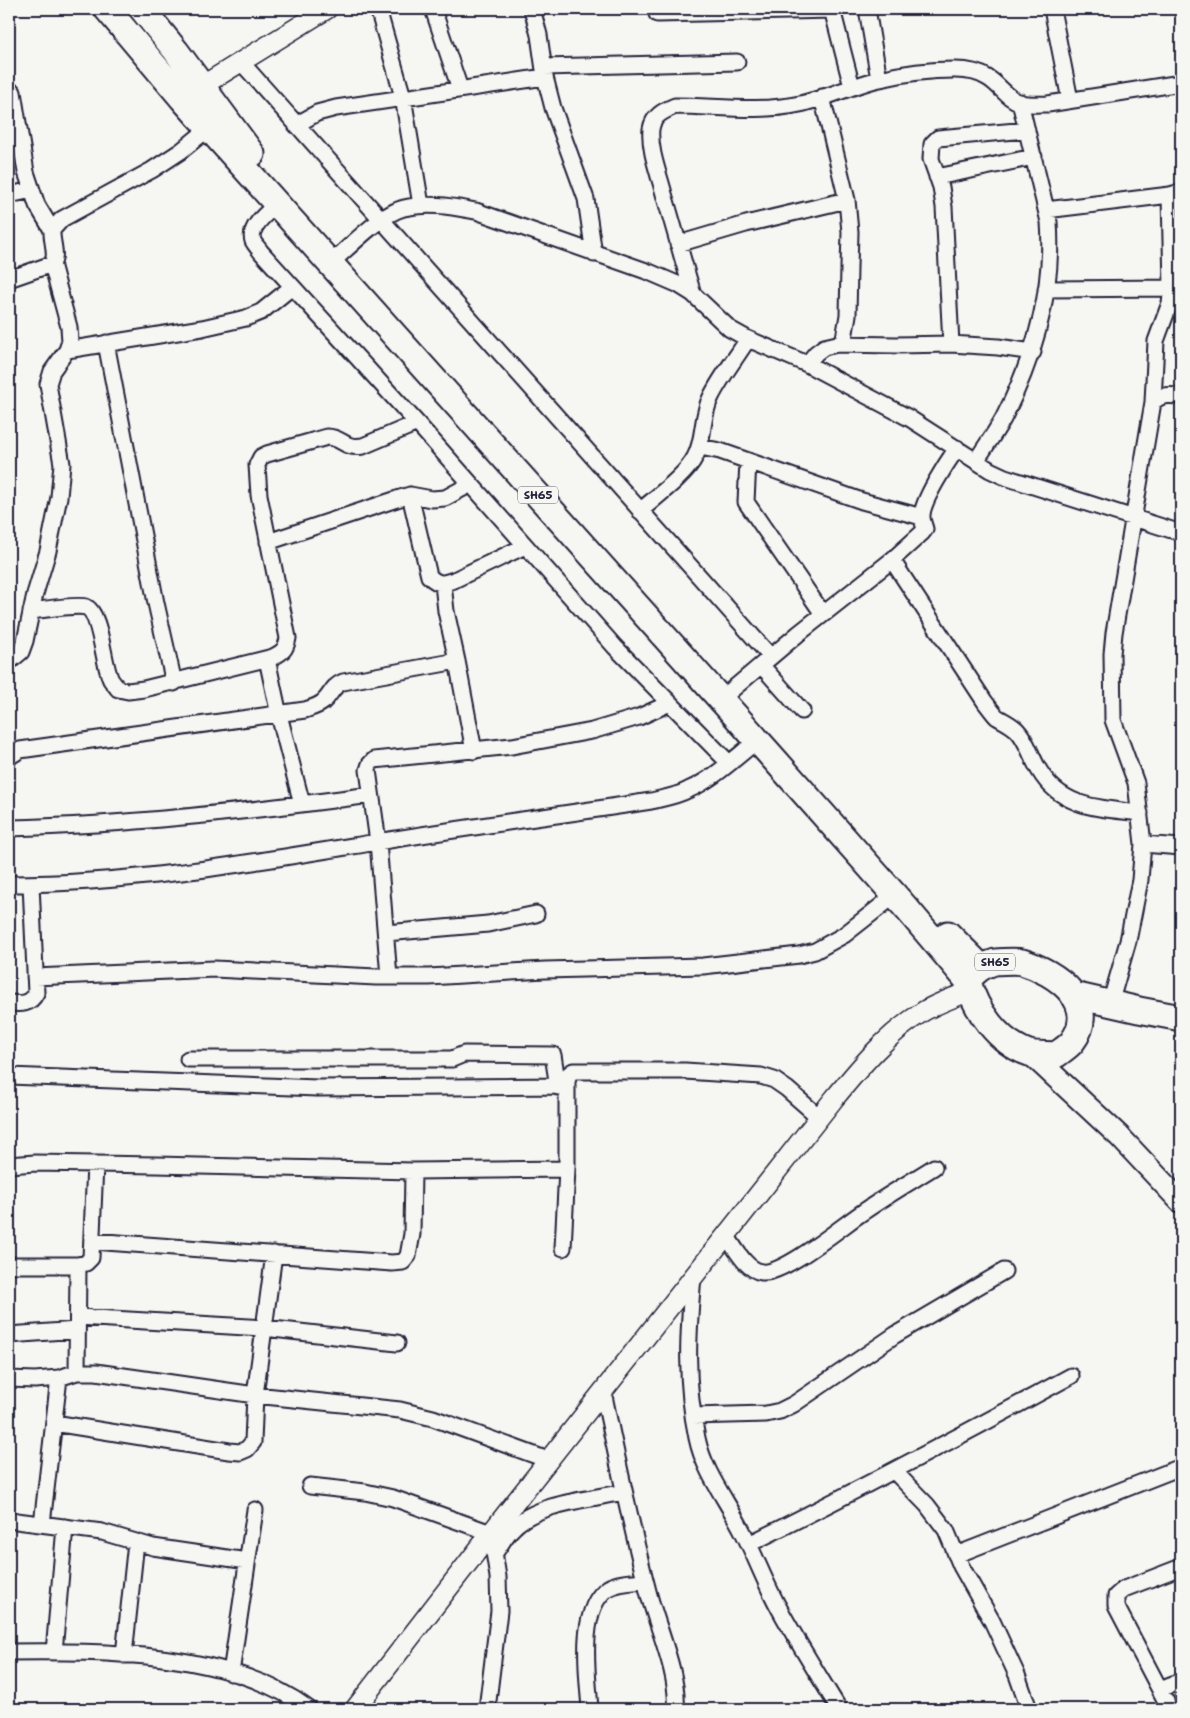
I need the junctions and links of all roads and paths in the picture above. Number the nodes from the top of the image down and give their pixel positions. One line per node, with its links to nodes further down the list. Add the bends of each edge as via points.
1 (107, 9): 19 (main road, SH65)
2 (142, 9): 19 (main road, SH65, via 176,51)
3 (327, 9): 11 (street)
4 (378, 9): 20 (street)
5 (433, 9): 17 (street)
6 (532, 9): 13 (street)
7 (833, 9): 10 (street); 16 (street)
8 (867, 9): 14 (street)
9 (1052, 9): 22 (street)
10 (657, 14)
11 (241, 62): 19 (street); 24 (street)
12 (736, 62): 13 (street)
13 (544, 72): 17 (street); 39 (street, via 553,108 586,199)
14 (879, 79): 16 (street); 23 (street, via 934,71 970,71 989,78 1009,97)
15 (1181, 83): 22 (street)
16 (852, 87): 21 (street)
17 (460, 89): 20 (street)
18 (13, 92): 29 (street, via 22,156)
19 (191, 92): 25 (main road, SH65); 40 (main road, SH65, via 250,152)
20 (403, 97): 24 (street, via 336,108 317,113); 34 (street)
21 (822, 97): 32 (street); 38 (street, via 774,108 674,106 654,120 651,129 656,166)
22 (1070, 100): 23 (street, via 1048,104)
23 (1020, 102): 26 (street)
24 (296, 125): 36 (street)
25 (209, 128): 33 (main road, SH65); 37 (street, via 152,170 62,219)
26 (1027, 130): 27 (street); 28 (street, via 938,138 931,149)
27 (1034, 157): 28 (street); 35 (street)
28 (937, 177): 51 (street, via 944,207)
29 (32, 190): 31 (street); 37 (street)
30 (1176, 193): 35 (street); 41 (street)
31 (9, 195)
32 (847, 200): 38 (street); 50 (street, via 850,232 848,315)
33 (277, 204): 40 (main road, SH65); 44 (street, via 253,231 253,241)
34 (420, 205): 36 (street, via 402,208); 39 (street, via 476,212)
35 (1046, 210): 46 (street, via 1050,242)
36 (381, 220): 40 (street); 64 (street)
37 (52, 230): 42 (street, via 55,260)
38 (678, 244): 47 (street)
39 (594, 254): 47 (street, via 649,272)
40 (335, 259): 79 (main road, SH65)
41 (1176, 263): 45 (street)
42 (52, 264): 43 (street); 52 (street, via 69,327)
43 (9, 279)
44 (292, 287): 49 (street, via 261,312 246,318); 57 (street)
45 (1172, 288): 46 (street); 56 (street, via 1156,341)
46 (1046, 289): 53 (street)
47 (693, 294): 48 (street, via 730,329)
48 (748, 339): 54 (street); 58 (street, via 710,398)
49 (106, 343): 52 (street); 78 (street)
50 (843, 344): 51 (street); 54 (street, via 824,347)
51 (951, 344): 53 (street)
52 (67, 350): 72 (street, via 52,371 48,384 62,464 48,551)
53 (1032, 352): 61 (street, via 1002,420)
54 (807, 364): 59 (street, via 909,418)
55 (1181, 396): 56 (street, via 1164,395)
56 (1153, 402): 66 (street)
57 (417, 424): 62 (street); 68 (street, via 362,446 345,445 334,437 327,437 261,457 256,476)
58 (700, 447): 60 (street); 64 (street, via 689,467)
59 (957, 448): 61 (street); 65 (street, via 936,481)
60 (748, 461): 65 (street, via 862,501); 73 (street, via 746,502)
61 (976, 461): 66 (street, via 1005,477)
62 (471, 484): 63 (street, via 445,498 432,500); 69 (street)
63 (410, 495): 68 (street); 71 (street, via 429,576)
64 (640, 511): 75 (street)
65 (922, 517): 70 (street, via 925,528 922,533)
66 (1134, 517): 67 (street); 89 (street, via 1114,633 1112,687 1113,720 1136,783)
67 (1181, 533)
68 (268, 542): 74 (street, via 288,638 287,647 282,652)
69 (525, 546): 71 (street); 80 (street, via 614,647)
70 (892, 560): 73 (street); 89 (street, via 985,702 996,716 1017,730 1051,787 1074,802)
71 (442, 584): 77 (street)
72 (31, 611): 76 (street, via 21,652); 78 (street, via 86,607 97,624 106,666 118,689 128,691)
73 (823, 614): 75 (street)
74 (266, 659): 78 (street); 82 (street)
75 (766, 661): 79 (street); 81 (street)
76 (9, 662)
77 (457, 662): 82 (street, via 343,682 334,686 324,701 316,706); 84 (street)
78 (174, 683)
79 (726, 695): 83 (main road, SH65); 101 (main road, SH65, via 959,947)
80 (670, 703): 84 (street, via 592,731); 86 (street)
81 (802, 711)
82 (279, 715): 85 (street, via 20,750); 88 (street)
83 (758, 740): 86 (street); 96 (main road, SH65)
84 (474, 751): 87 (street, via 374,760 368,770)
85 (9, 757)
86 (729, 762): 91 (street, via 697,786 677,795)
87 (371, 795): 88 (street); 91 (street)
88 (302, 804): 90 (street, via 82,826)
89 (1140, 813): 92 (street)
90 (9, 828)
91 (378, 842): 95 (street, via 182,872); 98 (street)
92 (1143, 844): 93 (street); 104 (street, via 1140,880 1128,941)
93 (1181, 847)
94 (9, 884): 95 (street)
95 (31, 884): 99 (street)
96 (895, 895): 100 (street, via 828,945 799,955 703,966); 101 (main road, SH65)
97 (536, 914): 98 (street, via 488,924)
98 (386, 933): 100 (street)
99 (35, 977): 100 (street, via 214,969); 103 (street, via 33,999 27,1003)
100 (390, 977)
101 (973, 980): 102 (main road, SH65, via 994,962 1020,962 1060,980); 106 (main road, SH65, via 982,1016 1006,1040); 110 (street, via 899,1029 870,1056)
102 (1073, 995): 104 (main road); 106 (main road, SH65, via 1081,1009 1082,1020 1071,1044 1056,1055)
103 (9, 1003)
104 (1110, 1004): 105 (main road)
105 (1181, 1018)
106 (1030, 1053): 116 (main road, via 1119,1136)
107 (188, 1059): 109 (street, via 452,1059 464,1054 553,1055)
108 (9, 1076): 109 (street, via 317,1088)
109 (562, 1086): 110 (street, via 569,1074 578,1070 685,1071 761,1076 787,1089); 114 (street)
110 (819, 1117): 117 (street)
111 (95, 1164): 112 (street); 115 (street); 118 (street)
112 (9, 1165)
113 (934, 1168): 117 (street, via 773,1271 756,1271 749,1266)
114 (567, 1169): 115 (street); 119 (street)
115 (413, 1171): 120 (street, via 412,1234 408,1256 403,1262)
116 (1181, 1202)
117 (726, 1235): 124 (street)
118 (92, 1241): 120 (street); 122 (street, via 91,1258)
119 (563, 1248)
120 (274, 1254): 126 (street)
121 (9, 1265): 122 (street)
122 (78, 1265): 125 (street)
123 (1004, 1271): 135 (street, via 895,1335 780,1411)
124 (693, 1276): 133 (street); 135 (street, via 688,1378)
125 (77, 1324): 126 (street); 127 (street); 129 (street)
126 (264, 1328): 128 (street); 134 (street)
127 (9, 1335)
128 (397, 1343)
129 (77, 1372): 131 (street); 134 (street)
130 (1070, 1376): 139 (street)
131 (59, 1378): 132 (street); 136 (street)
132 (9, 1379)
133 (603, 1391): 137 (street); 141 (street)
134 (255, 1395): 136 (street, via 253,1442 240,1452); 137 (street, via 409,1412)
135 (694, 1416): 148 (street, via 704,1460)
136 (54, 1423): 144 (street)
137 (548, 1460): 146 (street)
138 (1181, 1467): 150 (street)
139 (894, 1471): 148 (street); 150 (street, via 946,1530)
140 (310, 1486): 146 (street, via 393,1498)
141 (624, 1492): 149 (street, via 535,1512 512,1529); 153 (street)
142 (255, 1510): 151 (street)
143 (9, 1520): 144 (street)
144 (42, 1524): 145 (street)
145 (65, 1527): 147 (street, via 102,1532); 155 (street)
146 (490, 1533): 149 (street); 161 (street)
147 (136, 1542): 151 (street); 156 (street)
148 (749, 1544): 165 (street, via 779,1607)
149 (494, 1554): 162 (street, via 499,1611)
150 (956, 1555): 166 (street, via 992,1621)
151 (247, 1561): 157 (street)
152 (1181, 1567): 159 (street, via 1124,1589 1116,1596 1116,1606)
153 (645, 1581): 163 (street, via 609,1587 592,1610 586,1649); 164 (street, via 674,1679)
154 (9, 1652): 155 (street)
155 (54, 1652): 156 (street)
156 (124, 1655): 157 (street, via 166,1659)
157 (231, 1673): 160 (street, via 282,1692)
158 (1181, 1681): 159 (street)
159 (1160, 1689): 167 (street)
160 (309, 1709)
161 (355, 1709)
162 (487, 1709)
163 (590, 1709)
164 (676, 1709)
165 (839, 1709)
166 (1030, 1709)
167 (1170, 1709)

